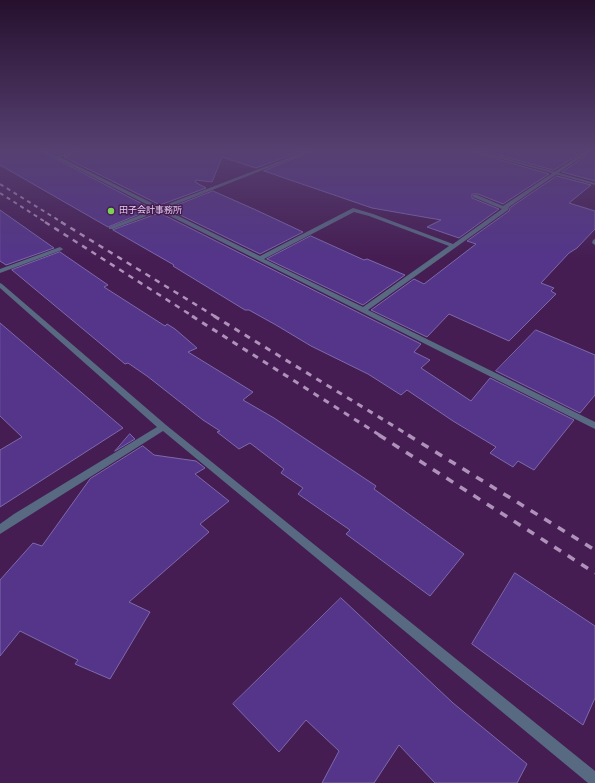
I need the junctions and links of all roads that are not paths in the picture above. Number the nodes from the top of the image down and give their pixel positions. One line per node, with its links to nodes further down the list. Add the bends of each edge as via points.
1 (112, 186): 6 (street)
2 (222, 186): 6 (street)
3 (536, 186): 5 (street, via 506,206)
4 (474, 196): 5 (street)
5 (506, 209): 8 (street)
6 (160, 210): 7 (street); 10 (street)
7 (111, 228)
8 (454, 246): 10 (street, via 353,210); 13 (street)
9 (60, 249): 11 (street)
10 (259, 259): 13 (street)
11 (0, 271)
12 (0, 285): 15 (street)
13 (363, 310): 14 (street)
14 (595, 426)
15 (163, 427): 16 (street); 17 (street)
16 (0, 530)
17 (595, 780)

